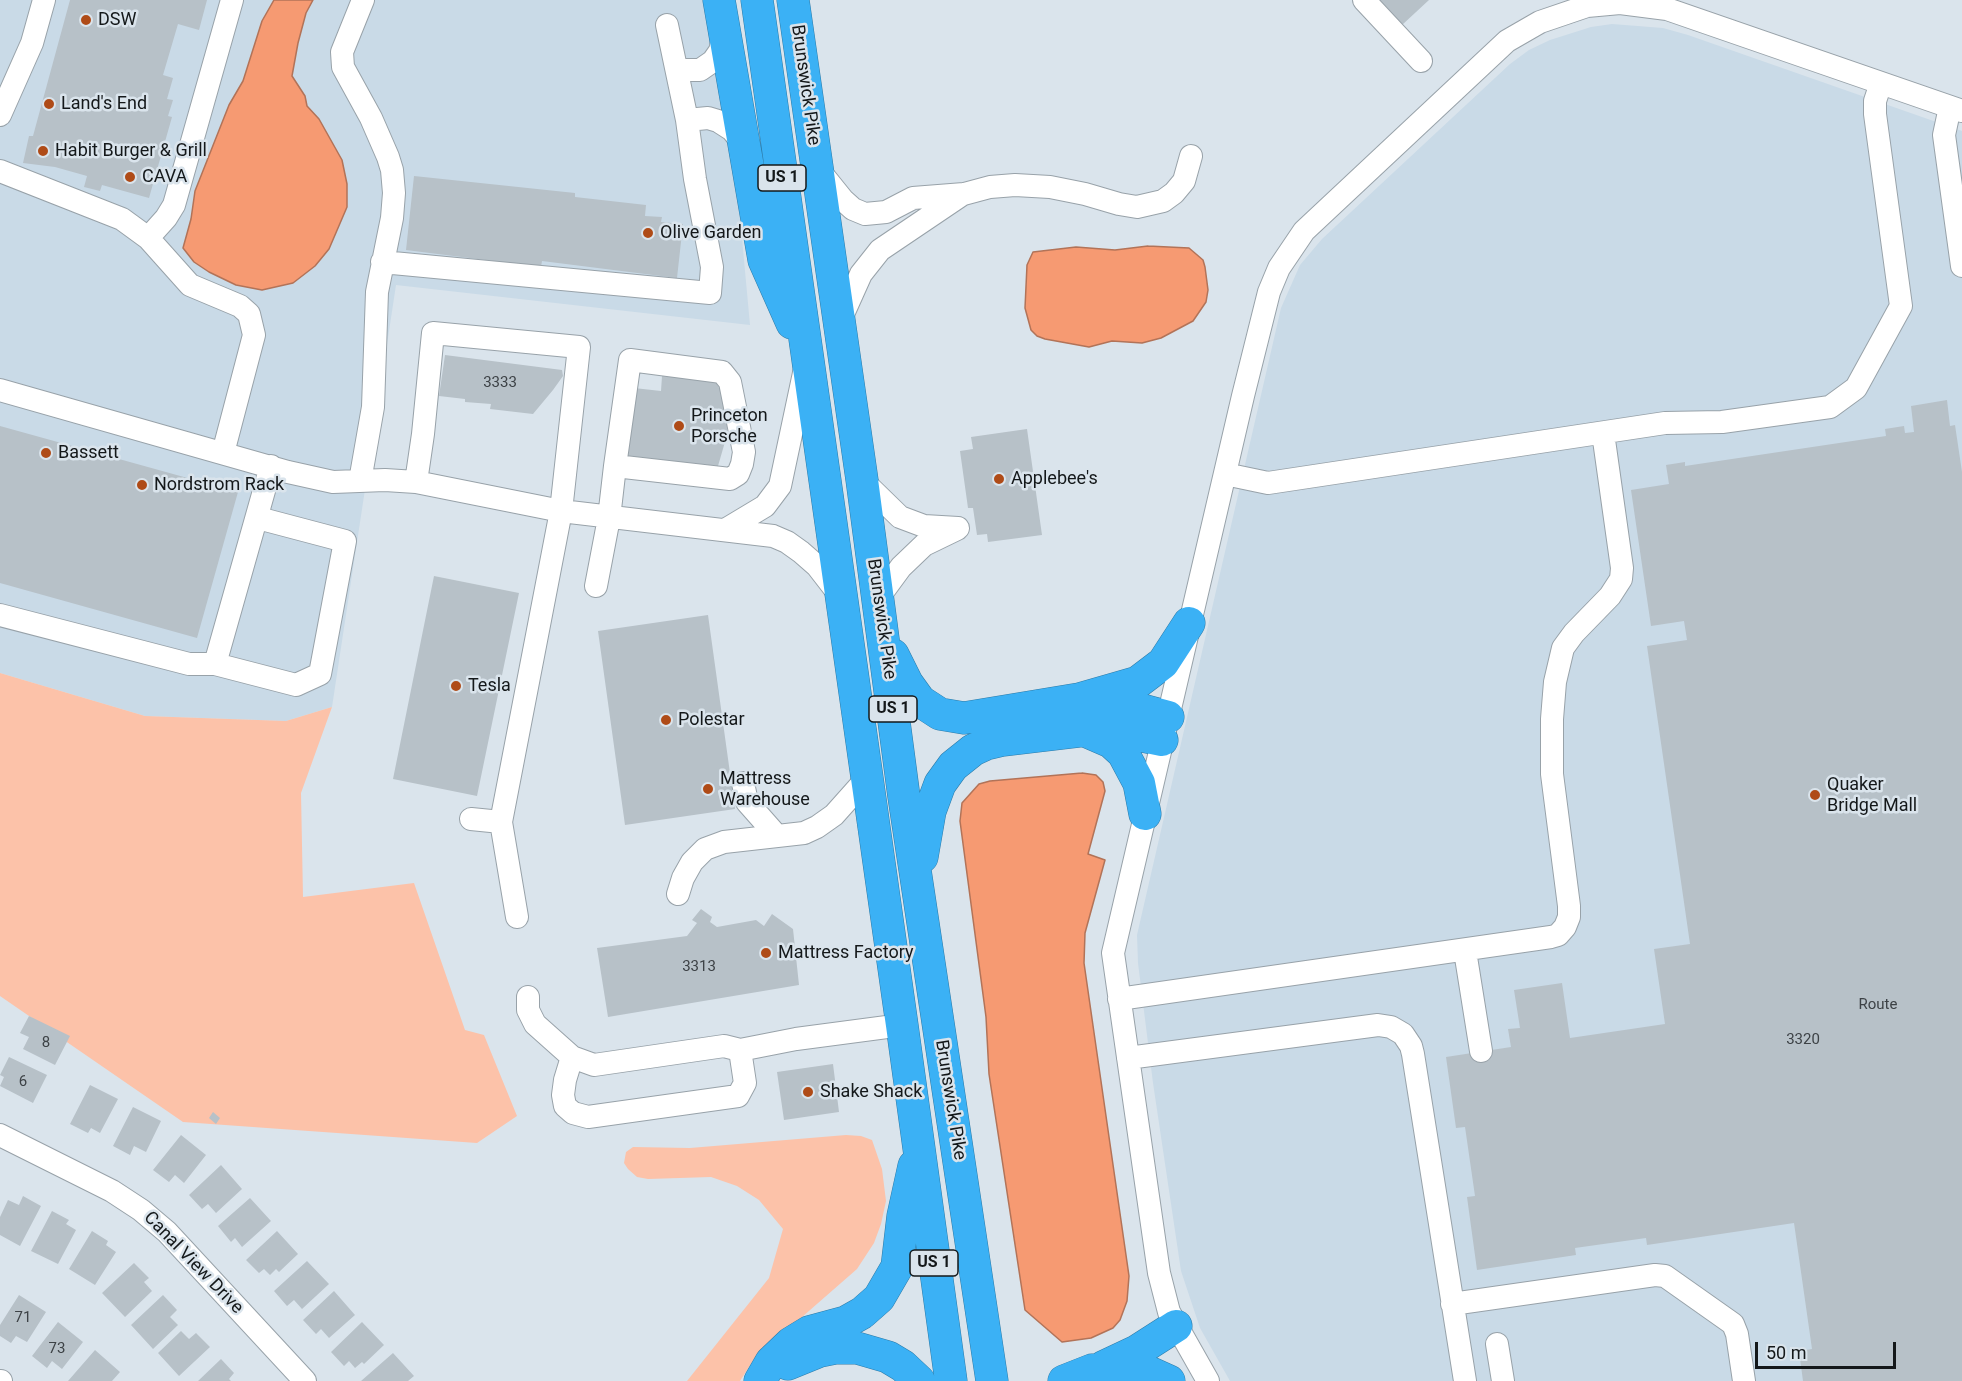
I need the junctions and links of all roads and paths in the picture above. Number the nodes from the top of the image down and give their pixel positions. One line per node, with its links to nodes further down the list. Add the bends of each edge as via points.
1 (45, 0): 18 (street, via 32,44)
2 (232, 0): 27 (street, via 174,206)
3 (363, 0): 28 (street, via 342,52 343,67 392,170 392,218)
4 (719, 0): 13 (highway)
5 (757, 0): 31 (highway, Brunswick Pike / US 1)
6 (792, 0): 22 (highway, Brunswick Pike / US 1)
7 (1364, 0): 14 (street)
8 (1546, 0): 12 (street)
9 (1586, 3): 10 (street); 12 (street)
10 (1650, 3): 16 (street)
11 (667, 25): 15 (street)
12 (1533, 25): 37 (street, via 1498,48 1314,222 1287,255 1269,292)
13 (724, 32): 15 (street, via 713,61 700,70); 20 (highway)
14 (1420, 61)
15 (678, 70): 19 (street)
16 (1881, 83): 17 (street); 33 (street, via 1875,114 1901,306 1855,389 1830,407)
17 (1956, 109): 29 (street, via 1944,135)
18 (0, 115)
19 (687, 120): 20 (street, via 718,121 732,130); 28 (street, via 712,267 710,293)
20 (744, 146): 31 (highway, via 764,260)
21 (1191, 156): 24 (street, via 1185,181 1163,201 1150,205 1119,204 1050,187 990,187)
22 (817, 168): 25 (street, via 843,200 865,214 886,212); 30 (highway, Brunswick Pike / US 1)
23 (0, 171): 27 (street, via 122,219)
24 (964, 194): 25 (street); 26 (street)
25 (913, 198): 26 (street)
26 (927, 219): 30 (street, via 895,239 868,264)
27 (148, 238): 34 (street, via 190,285 240,306 249,314 254,335)
28 (382, 262): 39 (street, via 375,313 376,383)
29 (1962, 266)
30 (839, 323): 38 (highway, Brunswick Pike / US 1)
31 (807, 357): 44 (street, via 780,486 765,506); 46 (highway, Brunswick Pike / US 1)
32 (0, 390): 34 (street)
33 (1603, 433): 37 (street, via 1268,483); 62 (street, via 1621,579 1563,648 1552,718 1552,774 1569,917 1558,935)
34 (223, 453): 35 (street)
35 (271, 466): 39 (street, via 333,482); 42 (street)
36 (615, 466): 36 (street, via 630,360 722,372 730,382 744,452 738,474 730,479); 43 (street)
37 (1225, 474): 49 (street)
38 (862, 480): 47 (highway, Brunswick Pike / US 1); 47 (street, via 900,517 924,526 958,528 924,545 901,567)
39 (360, 481): 40 (street)
40 (416, 482): 41 (street); 41 (street, via 433,333 579,347)
41 (561, 511): 43 (street); 57 (street)
42 (258, 518): 50 (street); 50 (street, via 345,542 320,674 296,685)
43 (609, 518): 44 (street); 45 (street)
44 (725, 530): 46 (street, via 772,536 787,542 817,566)
45 (597, 586)
46 (842, 598): 53 (highway, Brunswick Pike / US 1)
47 (881, 611): 51 (highway, via 894,658 906,682 920,701 940,714 964,718); 59 (highway, Brunswick Pike / US 1)
48 (0, 615): 50 (street, via 189,664)
49 (1189, 623): 51 (highway, via 1170,654 1148,676); 52 (street)
50 (215, 664)
51 (1080, 715): 52 (highway, via 1131,707); 55 (highway, via 1123,753 1139,783); 59 (highway, via 994,742 960,759 942,779 934,798)
52 (1165, 729): 55 (street)
53 (867, 778): 58 (street, via 834,815 817,827); 65 (highway, Brunswick Pike / US 1)
54 (744, 783): 58 (street, via 747,802)
55 (1145, 814): 64 (street, via 1114,947)
56 (471, 819): 57 (street)
57 (501, 822): 61 (street)
58 (777, 836): 60 (street, via 724,842 705,849 692,862)
59 (918, 884): 81 (highway, Brunswick Pike / US 1)
60 (678, 894)
61 (518, 917)
62 (1465, 951): 64 (street); 67 (street)
63 (528, 997): 68 (street, via 528,1010 535,1024)
64 (1119, 999): 69 (street)
65 (902, 1025): 66 (street); 71 (highway, Brunswick Pike / US 1)
66 (740, 1050): 68 (street, via 724,1046 594,1065); 68 (street, via 745,1083 738,1096 588,1117 581,1117 565,1106 565,1080)
67 (1481, 1052)
68 (572, 1057)
69 (1128, 1058): 72 (street, via 1378,1025 1400,1032 1413,1054); 73 (street, via 1159,1273)
70 (0, 1135): 76 (street, Canal View Drive, via 112,1191 141,1210 167,1232)
71 (919, 1144): 77 (highway, via 903,1216 897,1267 879,1298 846,1322 809,1332 791,1343 771,1362); 80 (highway, Brunswick Pike / US 1)
72 (1452, 1304): 85 (street); 87 (street, via 1665,1276 1733,1324)
73 (1176, 1326): 75 (highway, via 1137,1351); 84 (street)
74 (1497, 1344): 86 (street)
75 (1097, 1369): 82 (highway); 83 (highway, via 1139,1370)
76 (305, 1381)
77 (760, 1381)
78 (766, 1381): 79 (highway, via 796,1359 820,1350 846,1347 888,1357)
79 (919, 1381)
80 (951, 1381)
81 (992, 1381)
82 (1064, 1381)
83 (1169, 1381)
84 (1208, 1381)
85 (1465, 1381)
86 (1503, 1381)
87 (1743, 1381)

